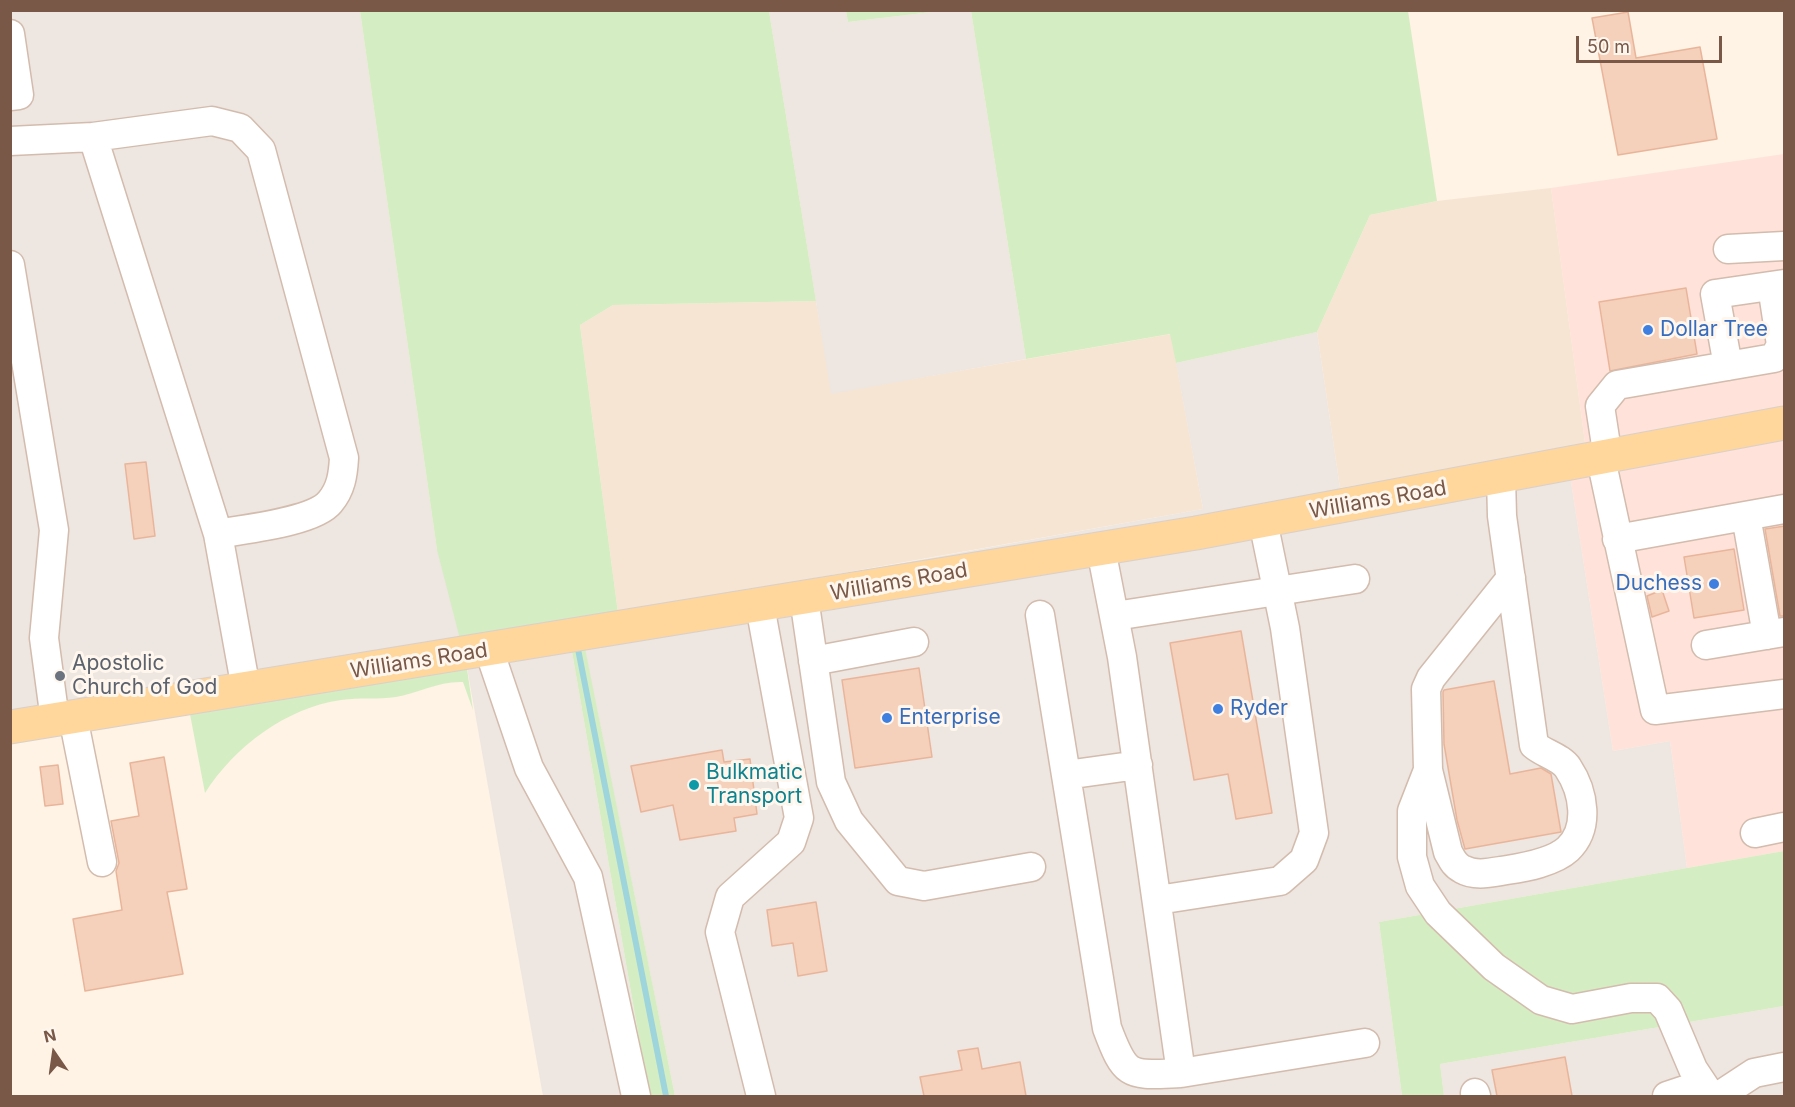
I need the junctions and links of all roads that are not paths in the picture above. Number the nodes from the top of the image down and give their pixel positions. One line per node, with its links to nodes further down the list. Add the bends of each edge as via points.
1 (10, 34): 2 (lane, via 19,95)
2 (10, 96)
3 (93, 137): 4 (lane); 16 (lane); 16 (lane, via 212,121 240,128 261,150 344,458 343,478 329,504 296,520)
4 (10, 141)
5 (1785, 246): 6 (lane)
6 (1728, 249)
7 (10, 265): 33 (lane, via 54,530 44,638)
8 (1778, 285): 9 (lane, via 1782,345 1774,358); 9 (lane, via 1715,294)
9 (1728, 366): 11 (lane, via 1617,385 1600,406)
10 (1785, 423): 11 (main road, Williams Road)
11 (1604, 459): 12 (main road, Williams Road); 17 (lane)
12 (1501, 477): 15 (main road, Williams Road); 19 (lane)
13 (1785, 509): 14 (lane)
14 (1746, 516): 17 (lane); 26 (lane)
15 (1263, 521): 18 (main road, Williams Road); 21 (lane)
16 (218, 534): 31 (lane)
17 (1617, 539): 32 (lane, via 1655,710)
18 (1101, 549): 22 (main road, Williams Road); 25 (lane)
19 (1511, 578): 36 (lane, via 1426,689); 36 (lane, via 1534,745 1568,766 1584,819 1579,834 1568,849 1554,858 1478,874 1463,870 1448,852)
20 (1355, 579): 21 (lane)
21 (1277, 591): 25 (lane); 42 (lane, via 1314,833 1304,860 1280,880)
22 (804, 598): 23 (main road, Williams Road); 30 (lane)
23 (760, 606): 29 (main road, Williams Road); 48 (lane, via 800,818 791,842 730,897 720,932)
24 (1040, 615): 37 (lane)
25 (1115, 616): 35 (lane)
26 (1776, 633): 28 (lane)
27 (914, 642): 30 (lane)
28 (1706, 645)
29 (489, 650): 31 (main road, Williams Road); 47 (lane, via 529,768 588,877)
30 (813, 661): 41 (lane, via 831,782 849,821 898,881 924,885)
31 (246, 689): 33 (main road, Williams Road)
32 (1785, 694)
33 (64, 719): 34 (main road, Williams Road); 40 (lane)
34 (10, 728)
35 (1138, 765): 37 (lane); 42 (lane)
36 (1428, 770): 46 (lane, via 1412,811 1412,857 1420,886 1438,913 1494,967 1541,1000 1572,1009 1631,998 1657,998 1668,1010 1693,1070)
37 (1066, 775): 45 (lane, via 1107,1028 1120,1063 1138,1075)
38 (1785, 827): 39 (lane)
39 (1755, 833)
40 (102, 862)
41 (1031, 867)
42 (1158, 900): 45 (lane)
43 (1365, 1043): 45 (lane)
44 (1785, 1067): 46 (lane, via 1754,1073)
45 (1181, 1072)
46 (1711, 1092): 49 (lane)
47 (636, 1096)
48 (761, 1096)
49 (1667, 1096)

